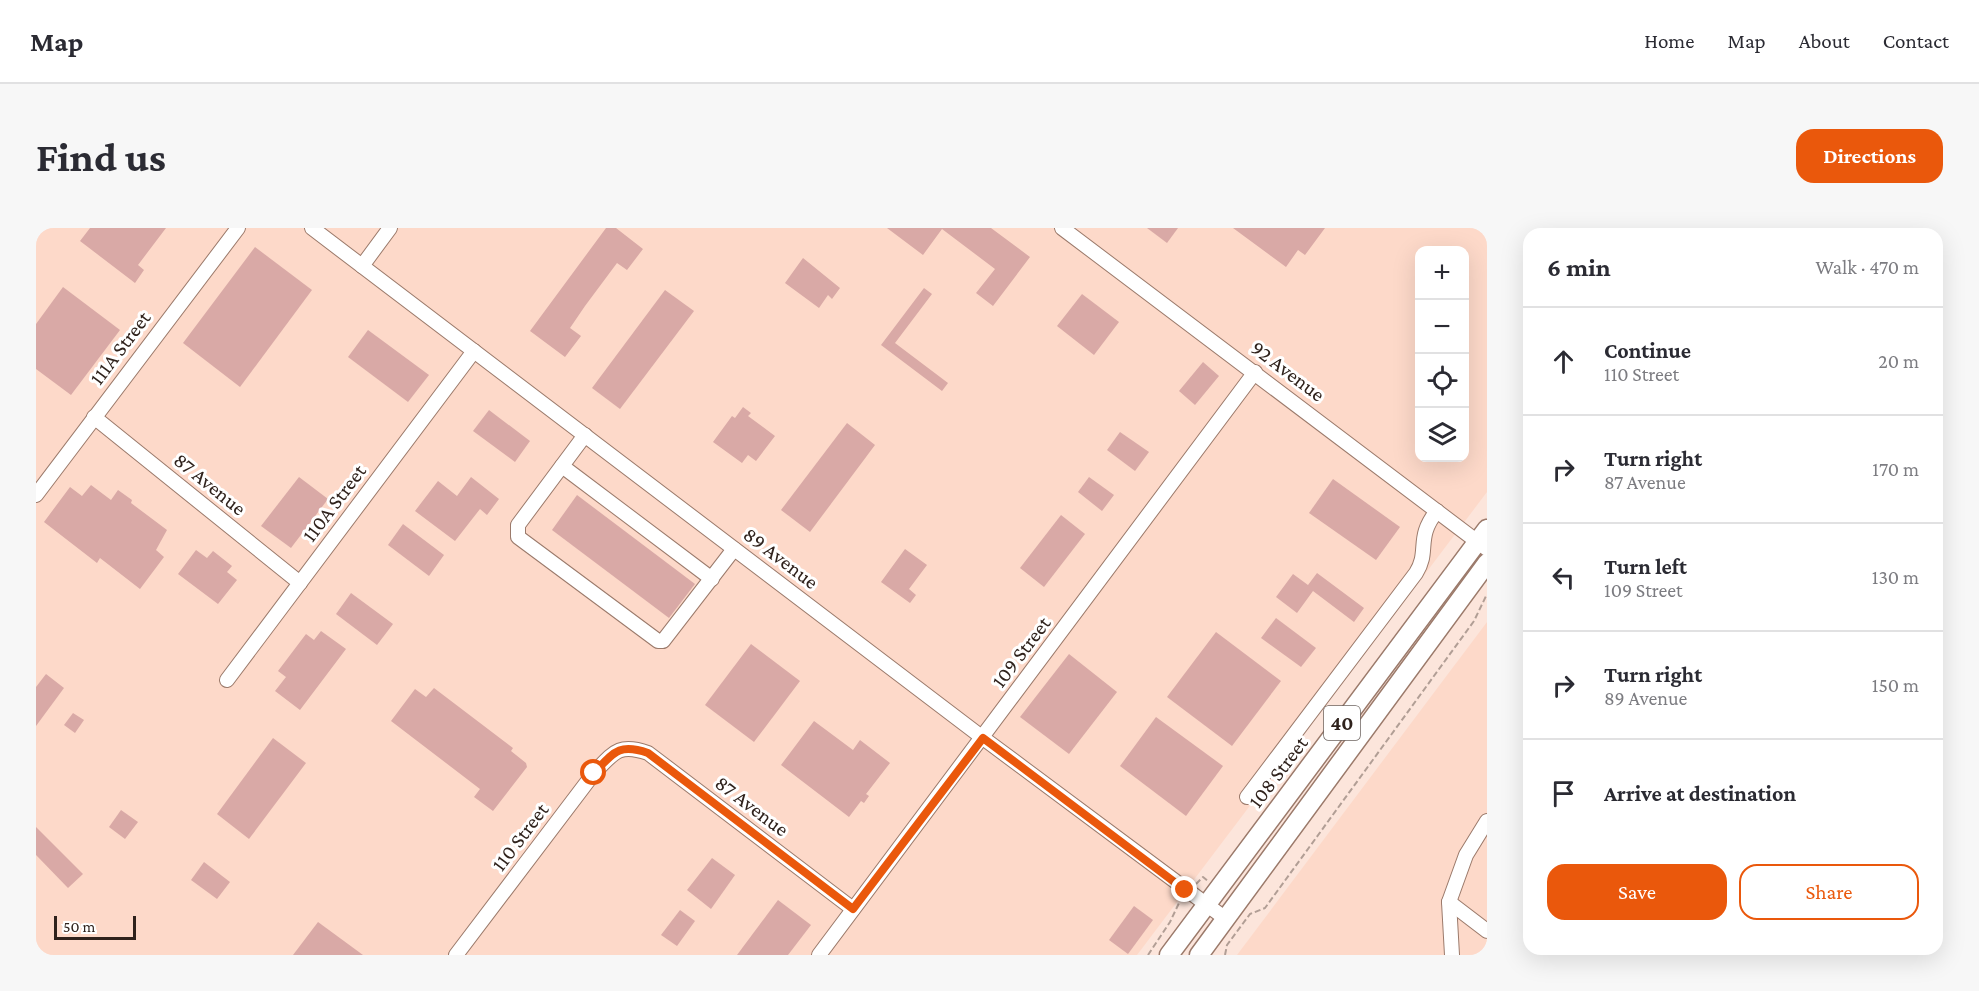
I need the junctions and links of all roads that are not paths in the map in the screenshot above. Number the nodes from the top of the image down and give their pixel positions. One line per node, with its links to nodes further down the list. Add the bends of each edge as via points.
1 (238, 228): 8 (street, 111A Street)
2 (312, 228): 5 (street, 89 Avenue)
3 (390, 228): 5 (street)
4 (1062, 228): 7 (street, 92 Avenue)
5 (362, 266): 6 (street, 89 Avenue)
6 (474, 351): 9 (street, 89 Avenue); 17 (street, 110A Street)
7 (1255, 372): 12 (street, 92 Avenue); 19 (street, 109 Street)
8 (94, 417): 11 (street, 111A Street); 17 (street, 87 Avenue)
9 (585, 435): 10 (street); 14 (street, 89 Avenue)
10 (562, 466): 16 (street); 16 (street, via 518,525 518,537 527,544 658,641 668,638)
11 (36, 495)
12 (1437, 511): 13 (street, 92 Avenue); 21 (street, via 1425,529 1422,559 1416,573)
13 (1484, 540): 24 (main road, 108 Street / 40)
14 (734, 549): 16 (street); 19 (street, 89 Avenue)
15 (1487, 563): 26 (main road, 40)
16 (712, 579)
17 (300, 583): 18 (street, 110A Street)
18 (226, 680)
19 (983, 738): 24 (street, 89 Avenue); 25 (street, 109 Street)
20 (621, 749): 25 (street, 87 Avenue, via 631,747 648,753); 28 (street, 110 Street, via 594,773)
21 (1247, 797)
22 (1487, 821): 23 (street, via 1466,855)
23 (1449, 902): 27 (street); 32 (street)
24 (1206, 905): 26 (street, 89 Avenue); 30 (main road, 108 Street / 40)
25 (853, 909): 29 (street, 109 Street)
26 (1226, 919): 31 (main road, 40)
27 (1487, 931)
28 (456, 955)
29 (819, 955)
30 (1169, 955)
31 (1199, 955)
32 (1452, 955)

